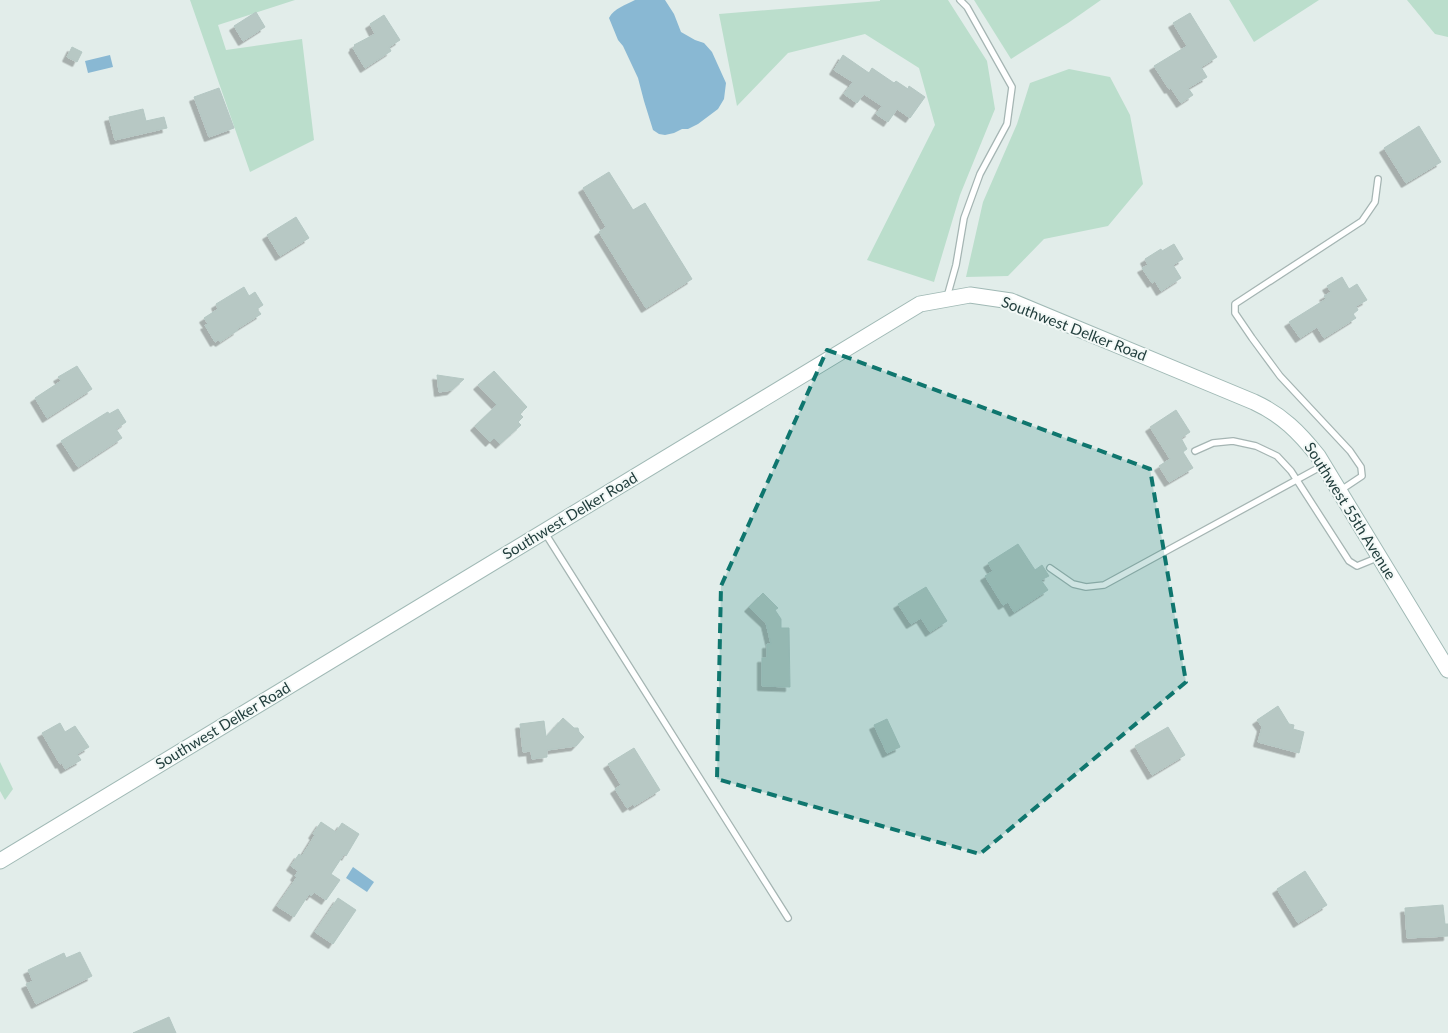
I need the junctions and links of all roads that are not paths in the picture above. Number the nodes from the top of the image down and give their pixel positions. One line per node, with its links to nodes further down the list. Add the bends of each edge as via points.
1 (960, 0): 3 (lane, via 1012,87 1007,124 980,174 964,218)
2 (1378, 179): 8 (lane, via 1375,202 1362,221 1235,304 1235,313 1280,376 1361,467 1362,476)
3 (946, 299): 4 (street, Southwest Delker Road, via 970,294 1011,301); 9 (street, Southwest Delker Road, via 920,304)
4 (1163, 364): 6 (street, Southwest 55th Avenue, via 1268,408 1295,429)
5 (1195, 451): 7 (lane, via 1213,443 1233,441 1256,446 1277,456)
6 (1324, 466): 7 (lane); 8 (street, Southwest 55th Avenue)
7 (1297, 481): 10 (lane, via 1349,561 1357,566); 11 (lane, via 1104,585 1086,587 1073,584)
8 (1339, 491): 10 (street, Southwest 55th Avenue)
9 (544, 532): 13 (street, Southwest Delker Road); 14 (lane)
10 (1379, 557): 12 (street, Southwest 55th Avenue)
11 (1050, 568)
12 (1448, 670)
13 (0, 861)
14 (788, 918)

